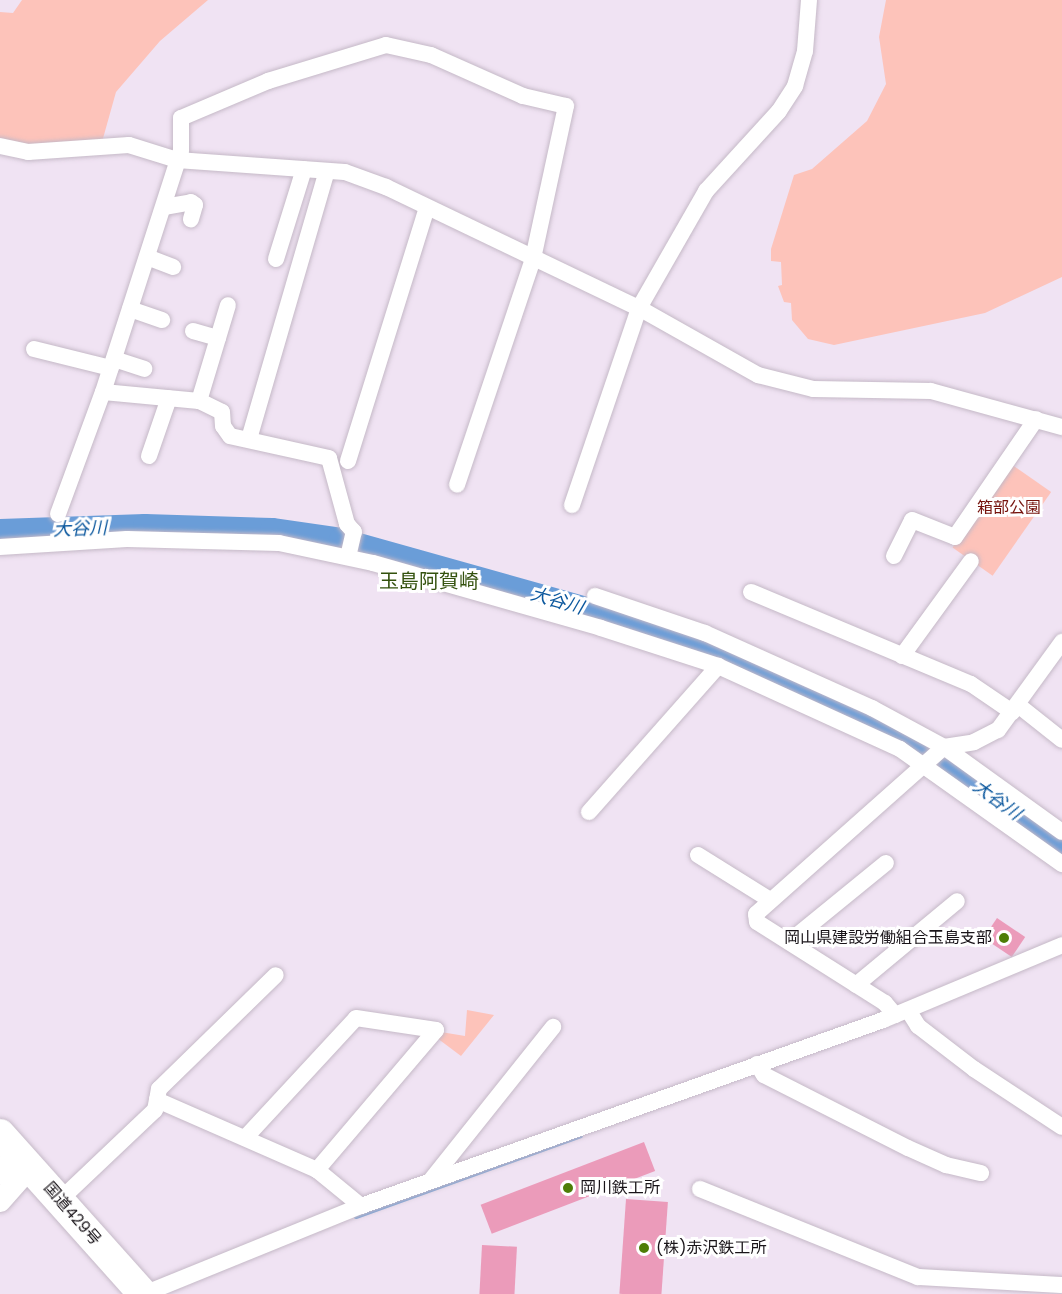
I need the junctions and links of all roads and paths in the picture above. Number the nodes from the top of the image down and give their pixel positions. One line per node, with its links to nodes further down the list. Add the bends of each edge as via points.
1 (809, 0): 14 (street, via 805,51 795,86 779,111 706,191)
2 (0, 146): 3 (street, via 28,152 69,152 129,145)
3 (177, 160): 4 (street); 6 (street); 11 (street, via 183,139 181,118 268,81 386,45 417,51 523,96 566,106)
4 (304, 169): 5 (street); 10 (street)
5 (327, 171): 7 (street, via 365,178); 27 (street)
6 (164, 207): 8 (street, via 191,202 195,205); 9 (street)
7 (427, 207): 11 (street); 29 (street)
8 (191, 219)
9 (147, 257): 12 (street); 15 (street)
10 (276, 259)
11 (533, 259): 14 (street); 30 (street)
12 (173, 267)
13 (228, 305): 18 (street)
14 (639, 308): 25 (street, via 758,375 793,387 907,388); 31 (street)
15 (130, 309): 16 (street); 20 (street)
16 (162, 320)
17 (193, 331): 18 (street)
18 (218, 338): 24 (street)
19 (34, 349): 20 (street)
20 (112, 363): 21 (street); 22 (street)
21 (144, 369)
22 (103, 392): 23 (street); 32 (street)
23 (169, 398): 24 (street); 28 (street)
24 (199, 401): 27 (street, via 222,411 225,433)
25 (1036, 419): 26 (street); 34 (street, via 955,537 912,520)
26 (1062, 427)
27 (249, 440): 35 (street, via 328,458 347,524 354,532)
28 (149, 456)
29 (348, 461)
30 (457, 485)
31 (572, 505)
32 (58, 514)
33 (0, 547): 35 (street, via 127,538 279,543)
34 (894, 556)
35 (348, 557): 41 (street)
36 (971, 561): 40 (street)
37 (751, 592): 40 (street)
38 (595, 596): 44 (street, via 705,633)
39 (1062, 642): 42 (street)
40 (902, 656): 42 (street, via 971,684)
41 (718, 666): 45 (street, via 890,744); 46 (street)
42 (1015, 708): 43 (street); 44 (street, via 989,737)
43 (1062, 740)
44 (945, 747): 45 (street); 47 (street)
45 (927, 766): 50 (street); 51 (street)
46 (589, 812)
47 (1062, 832)
48 (698, 855): 51 (street)
49 (886, 863): 53 (street)
50 (1062, 864)
51 (770, 900): 53 (street, via 756,914 757,922)
52 (957, 901): 56 (street)
53 (789, 942): 56 (street)
54 (1062, 945): 57 (street)
55 (276, 975): 60 (street, via 159,1089)
56 (856, 985): 57 (street)
57 (907, 1015): 59 (street); 61 (street, via 974,1069)
58 (553, 1027): 66 (street)
59 (760, 1069): 65 (street, via 908,1148 946,1165); 66 (street)
60 (157, 1100): 62 (street, via 230,1136); 68 (street, via 155,1110)
61 (1062, 1127)
62 (245, 1138): 64 (street); 64 (street, via 356,1018 436,1030)
63 (13, 1161): 68 (highway, 国道429号); 69 (street)
64 (317, 1170): 70 (street)
65 (981, 1173)
66 (430, 1181): 70 (street)
67 (700, 1189): 71 (street, via 918,1277)
68 (60, 1200): 72 (highway, 国道429号)
69 (0, 1201)
70 (361, 1206): 72 (street)
71 (1062, 1285)
72 (143, 1294)

